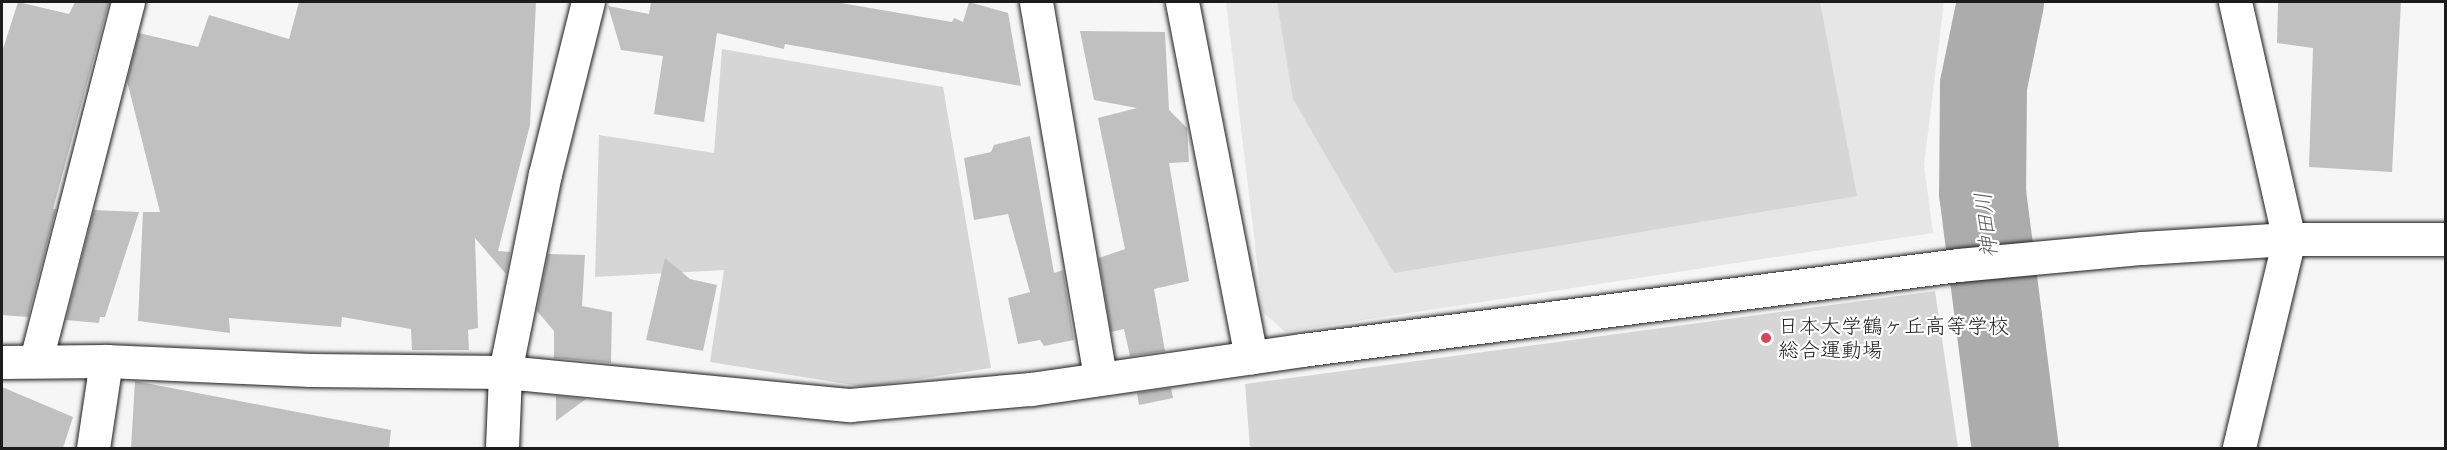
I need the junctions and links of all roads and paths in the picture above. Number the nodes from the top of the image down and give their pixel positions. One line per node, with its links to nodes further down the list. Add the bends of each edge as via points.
1 (129, 2): 9 (street)
2 (588, 2): 12 (street, via 545,174)
3 (1036, 2): 13 (street)
4 (1182, 2): 8 (street)
5 (2235, 2): 6 (street)
6 (2289, 239): 7 (street); 8 (street, via 1958,265); 16 (street)
7 (2445, 239)
8 (1251, 357): 13 (street)
9 (36, 360): 10 (street); 11 (street)
10 (106, 361): 12 (street, via 311,370); 14 (street)
11 (2, 362)
12 (505, 372): 13 (street, via 850,405 1031,389); 15 (street)
13 (1100, 378)
14 (93, 448)
15 (502, 448)
16 (2239, 448)

